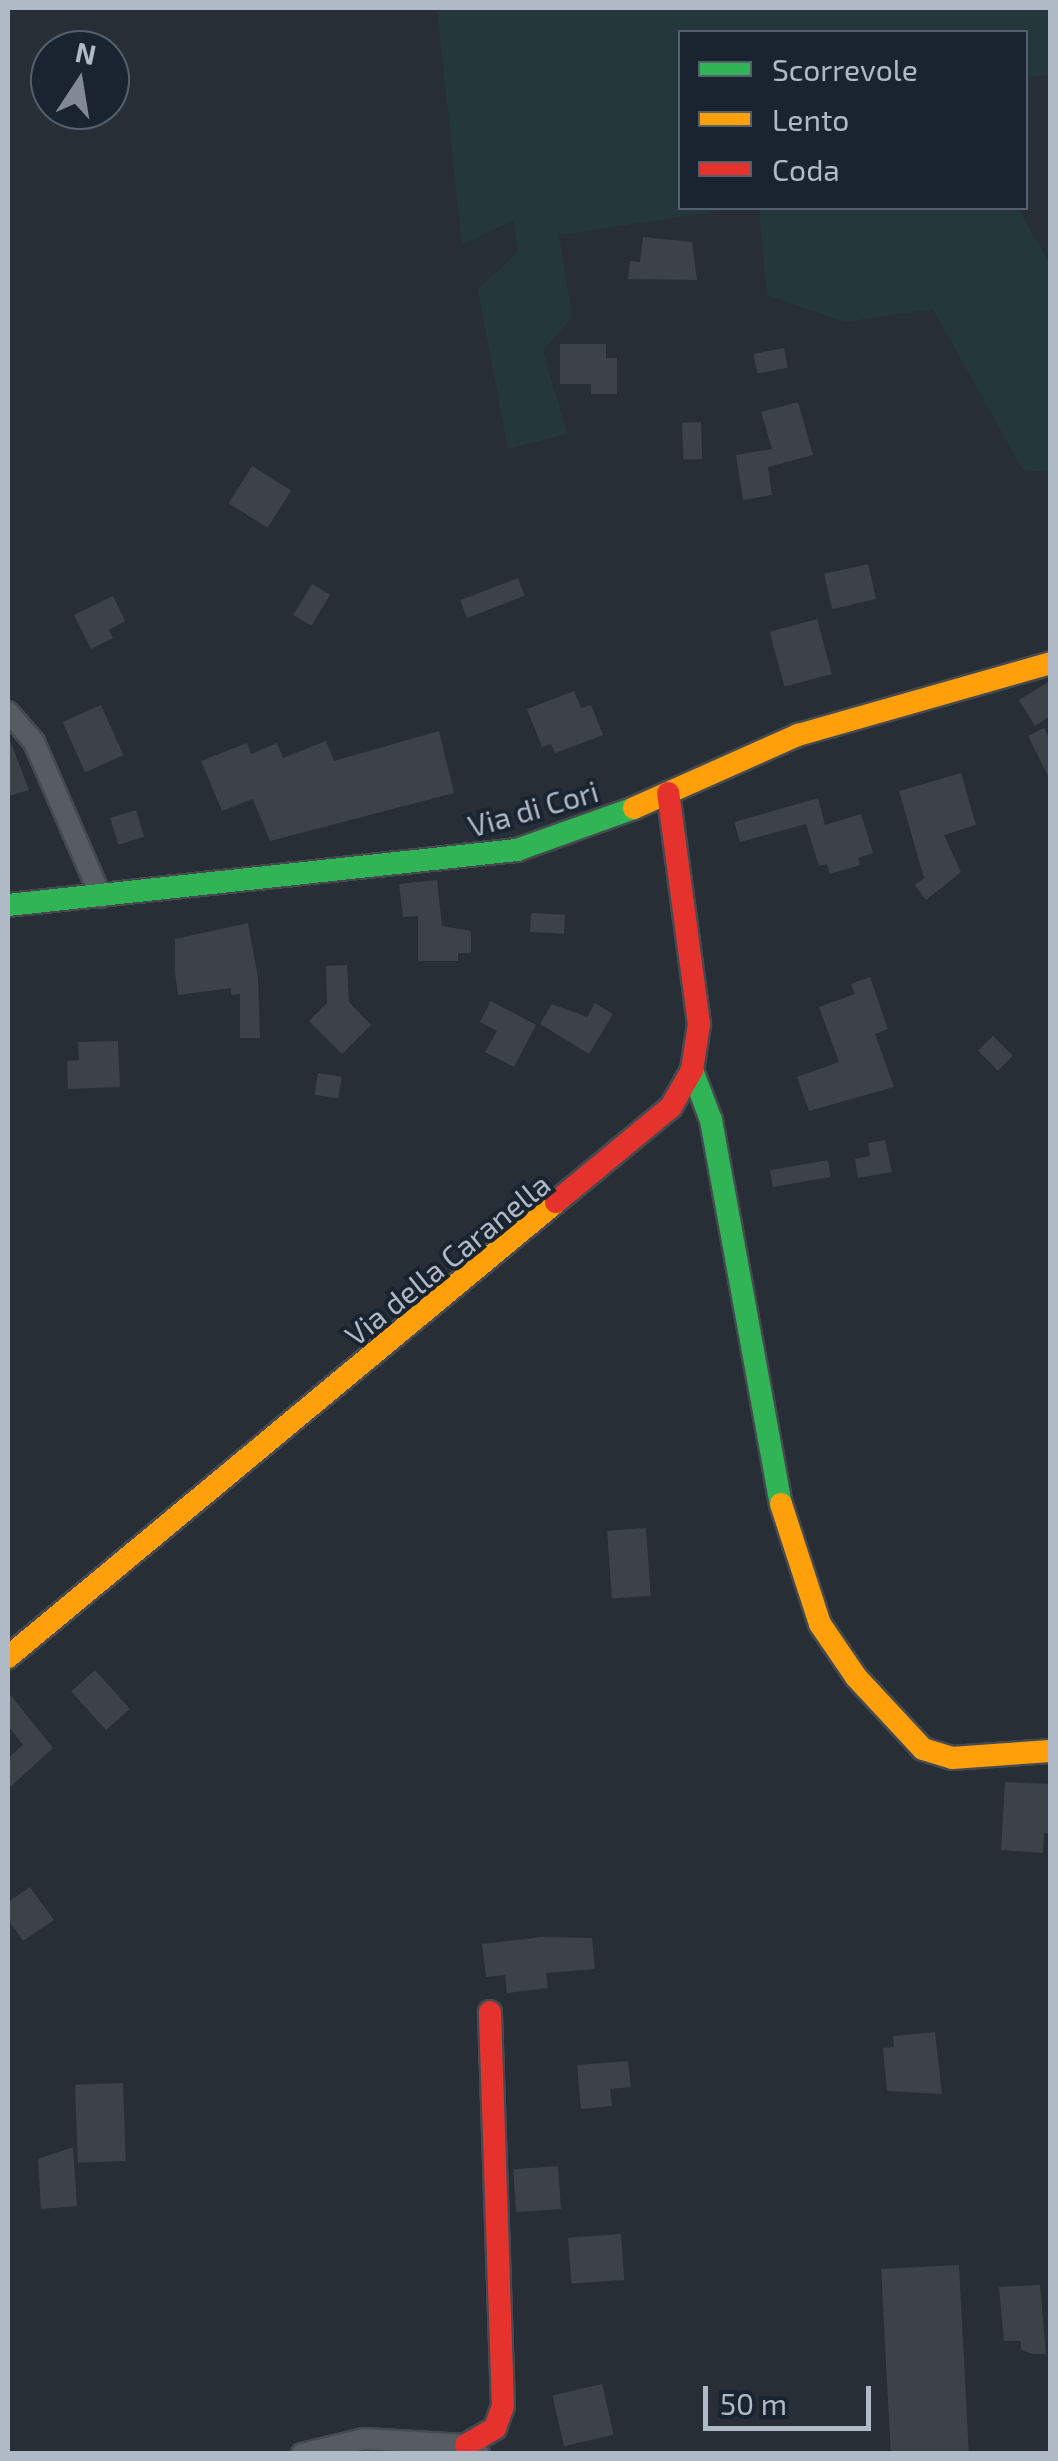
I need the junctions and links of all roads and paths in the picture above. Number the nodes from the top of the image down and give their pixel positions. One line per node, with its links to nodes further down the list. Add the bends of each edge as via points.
1 (1050, 663): 3 (main road, Via di Cori, via 808,732)
2 (8, 712): 4 (street, via 34,742)
3 (668, 793): 4 (main road, Via di Cori, via 502,853); 6 (main road, Via della Caranella, via 699,1012)
4 (101, 896): 5 (main road, Via di Cori)
5 (8, 905)
6 (692, 1070): 7 (main road, Via della Caranella, via 646,1134); 8 (main road, via 711,1120 779,1498 814,1612 848,1666 924,1749 952,1758)
7 (8, 1657)
8 (1050, 1751)
9 (490, 2012): 10 (main road, via 503,2406 495,2428)
10 (473, 2450): 11 (street, via 350,2439)
11 (302, 2454)

